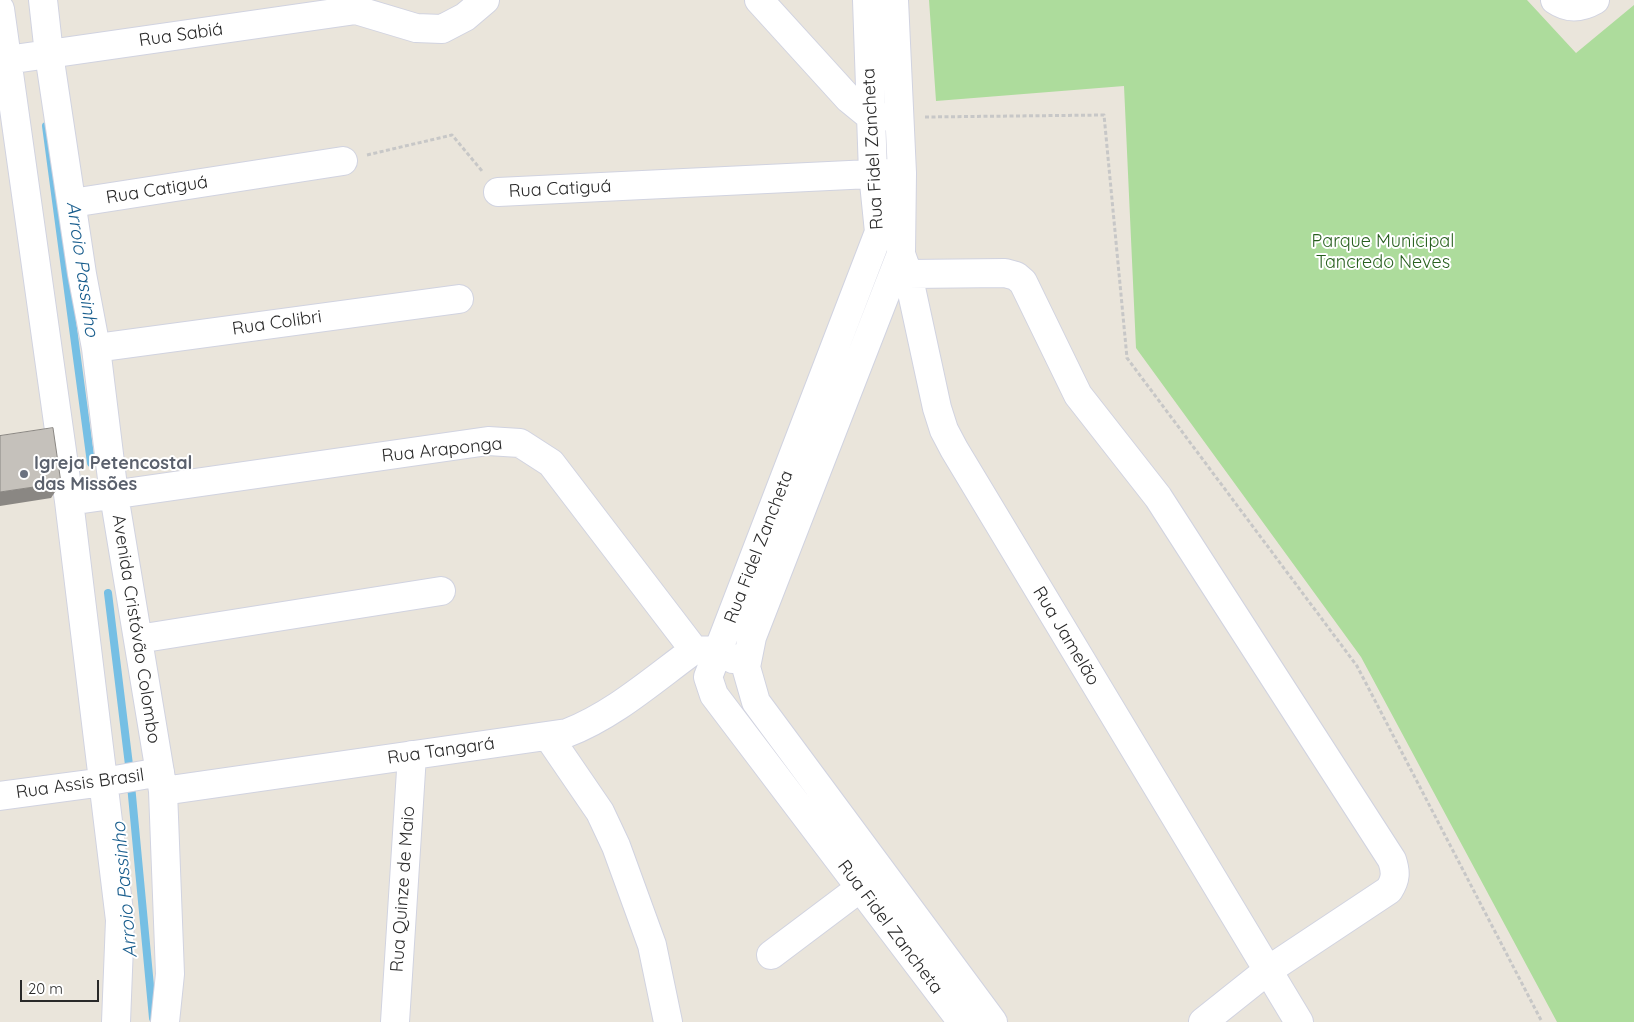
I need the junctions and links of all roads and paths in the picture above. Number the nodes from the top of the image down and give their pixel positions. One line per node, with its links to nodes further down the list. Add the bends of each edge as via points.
1 (43, 0): 10 (street, Avenida Cristóvão Colombo)
2 (485, 0): 8 (street, via 465,17 442,29 416,28)
3 (759, 0): 12 (street, via 849,100)
4 (867, 0): 12 (street, Rua Fidel Zancheta)
5 (894, 0): 13 (street, Rua Fidel Zancheta)
6 (1555, 0): 7 (street, via 1576,8)
7 (1595, 0)
8 (354, 5): 10 (street, Rua Sabiá)
9 (0, 9): 11 (street)
10 (49, 54): 11 (street, Rua Sabiá); 18 (street, Avenida Cristóvão Colombo)
11 (7, 60): 24 (street)
12 (871, 117): 13 (street); 15 (street, Rua Fidel Zancheta)
13 (899, 117): 16 (street, Rua Fidel Zancheta); 45 (path, via 1104,115 1127,358 1357,666)
14 (343, 162): 17 (path, Rua Catiguá, via 452,135); 18 (street, Rua Catiguá)
15 (873, 173): 16 (street, Rua Catiguá); 17 (street, Rua Catiguá); 19 (street, Rua Fidel Zancheta)
16 (902, 173): 20 (street, Rua Fidel Zancheta)
17 (498, 192)
18 (72, 203): 22 (street, Avenida Cristóvão Colombo)
19 (879, 232): 20 (street); 27 (street, Rua Fidel Zancheta)
20 (905, 264): 28 (street, Rua Fidel Zancheta, via 752,637); 36 (street, Rua Jamelão, via 944,430); 36 (street, via 1005,273 1023,282 1078,395 1158,497 1392,860 1396,871 1389,890)
21 (458, 299): 22 (street, Rua Colibri)
22 (96, 348): 23 (street, Avenida Cristóvão Colombo)
23 (114, 495): 24 (street, Rua Araponga); 26 (street, Avenida Cristóvão Colombo); 27 (street, Rua Araponga, via 488,441 520,443 551,463)
24 (69, 501): 31 (street)
25 (441, 591): 26 (street)
26 (138, 639): 32 (street, Avenida Cristóvão Colombo)
27 (706, 650): 28 (street, Rua Araponga); 29 (street, Rua Tangará, via 603,717 567,733); 34 (street, Rua Fidel Zancheta, via 708,677 714,695)
28 (746, 667): 42 (street, Rua Fidel Zancheta, via 756,702)
29 (548, 736): 30 (street, Rua Tangará); 40 (street, via 600,812 616,846 652,945)
30 (412, 755): 32 (street, Rua Tangará); 39 (street, Rua Quinze de Maio)
31 (104, 782): 32 (street, Rua Assis Brasil); 33 (street, Rua Assis Brasil); 37 (street, via 120,920)
32 (162, 782): 38 (street, Avenida Cristóvão Colombo, via 170,974)
33 (0, 796)
34 (860, 888): 35 (street); 41 (street, Rua Fidel Zancheta)
35 (771, 955)
36 (1267, 972): 43 (street); 44 (street, Rua Jamelão)
37 (116, 1022)
38 (165, 1022)
39 (395, 1022)
40 (668, 1022)
41 (962, 1022)
42 (993, 1022)
43 (1203, 1022)
44 (1299, 1022)
45 (1542, 1022)

